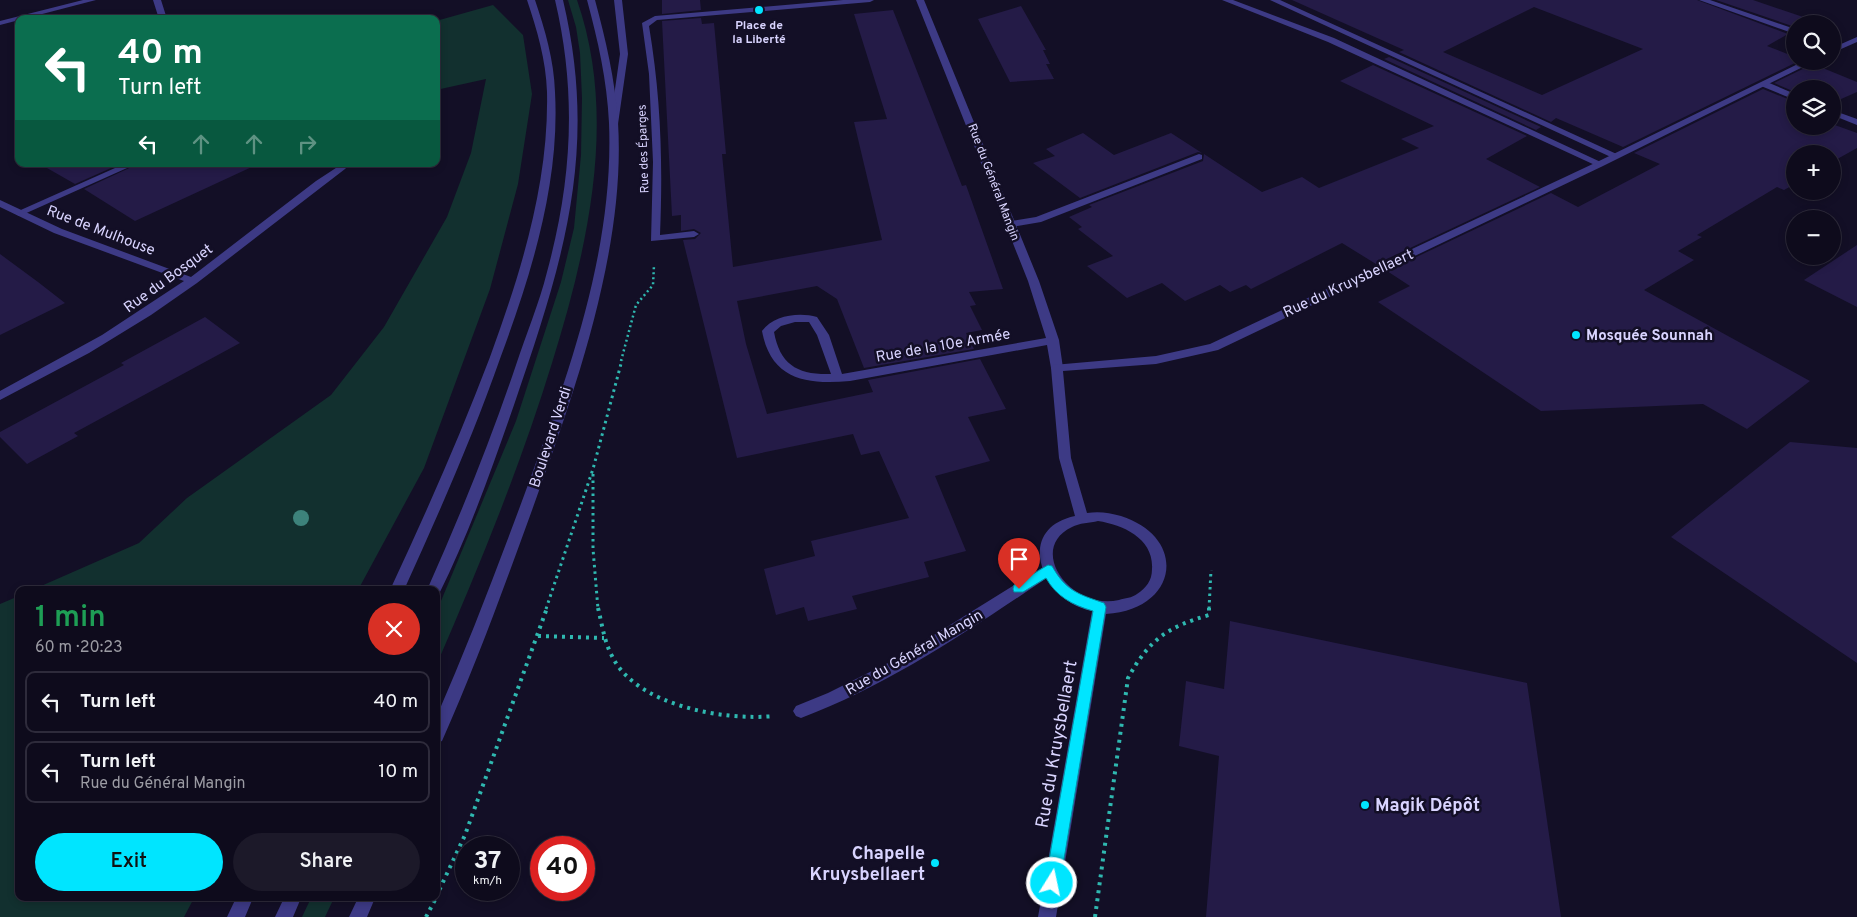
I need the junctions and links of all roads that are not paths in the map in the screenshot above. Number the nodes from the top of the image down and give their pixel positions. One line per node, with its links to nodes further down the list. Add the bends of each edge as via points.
1 (92, 0): 12 (street)
2 (156, 0): 13 (street)
3 (531, 0): 41 (street, via 541,27 550,74 547,168 538,224 508,323 468,430)
4 (559, 0): 42 (street, via 569,47 574,108 573,157 561,233 552,273 501,426)
5 (591, 0): 24 (street, Boulevard Verdi, via 607,54)
6 (618, 0): 24 (street, Boulevard Verdi, via 624,63)
7 (870, 0): 33 (street, Rue des Éparges, via 724,9 648,21 644,30 652,74 658,162 655,239)
8 (920, 0): 32 (street, Rue du Général Mangin)
9 (1226, 0): 27 (street, via 1375,59)
10 (1274, 0): 25 (street)
11 (1703, 0): 16 (street)
12 (32, 15)
13 (162, 15)
14 (15, 19): 15 (street)
15 (0, 23)
16 (1786, 29)
17 (1857, 39): 18 (street)
18 (1841, 46)
19 (1793, 70): 20 (street, Rue du Kruysbellaert)
20 (1764, 84): 21 (street); 25 (street, Rue du Kruysbellaert)
21 (1786, 93)
22 (1841, 116): 23 (street)
23 (1857, 122)
24 (614, 124): 45 (street, Boulevard Verdi, via 612,179 603,254 583,332 517,537)
25 (1616, 156): 27 (street, Rue du Kruysbellaert)
26 (1200, 157): 32 (street, via 1038,220)
27 (1600, 164): 36 (street, Rue du Kruysbellaert, via 1214,347 1162,360)
28 (124, 167): 31 (street)
29 (342, 168): 34 (street, Rue du Bosquet, via 286,207)
30 (0, 203): 31 (street, Rue de Mulhouse)
31 (19, 213): 34 (street, Rue de Mulhouse, via 58,231)
32 (1011, 224): 35 (street, Rue du Général Mangin)
33 (694, 234)
34 (193, 281): 38 (street, Rue du Bosquet, via 121,329)
35 (1052, 340): 36 (street, Rue du Général Mangin); 37 (street, Rue de la 10e Armée)
36 (1057, 368): 39 (street, via 1065,458)
37 (838, 378): 37 (street, Rue de la 10e Armée, via 813,377 790,371 777,358 768,330 780,322 813,319 823,335)
38 (0, 396)
39 (1082, 518): 40 (street, via 1061,527 1051,537 1045,556); 43 (street, via 1106,517 1131,525 1150,540 1160,560 1158,579 1146,596 1125,606)
40 (1048, 570): 43 (street, via 1055,583 1067,594 1082,603); 44 (street, Rue du Général Mangin, via 879,674 828,701)
41 (399, 586)
42 (436, 586)
43 (1100, 607): 52 (street, Rue du Kruysbellaert)
44 (801, 711)
45 (440, 727)
46 (244, 901): 50 (street)
47 (292, 901): 49 (street)
48 (366, 901): 51 (street)
49 (284, 916)
50 (236, 917)
51 (358, 917)
52 (1047, 917)

